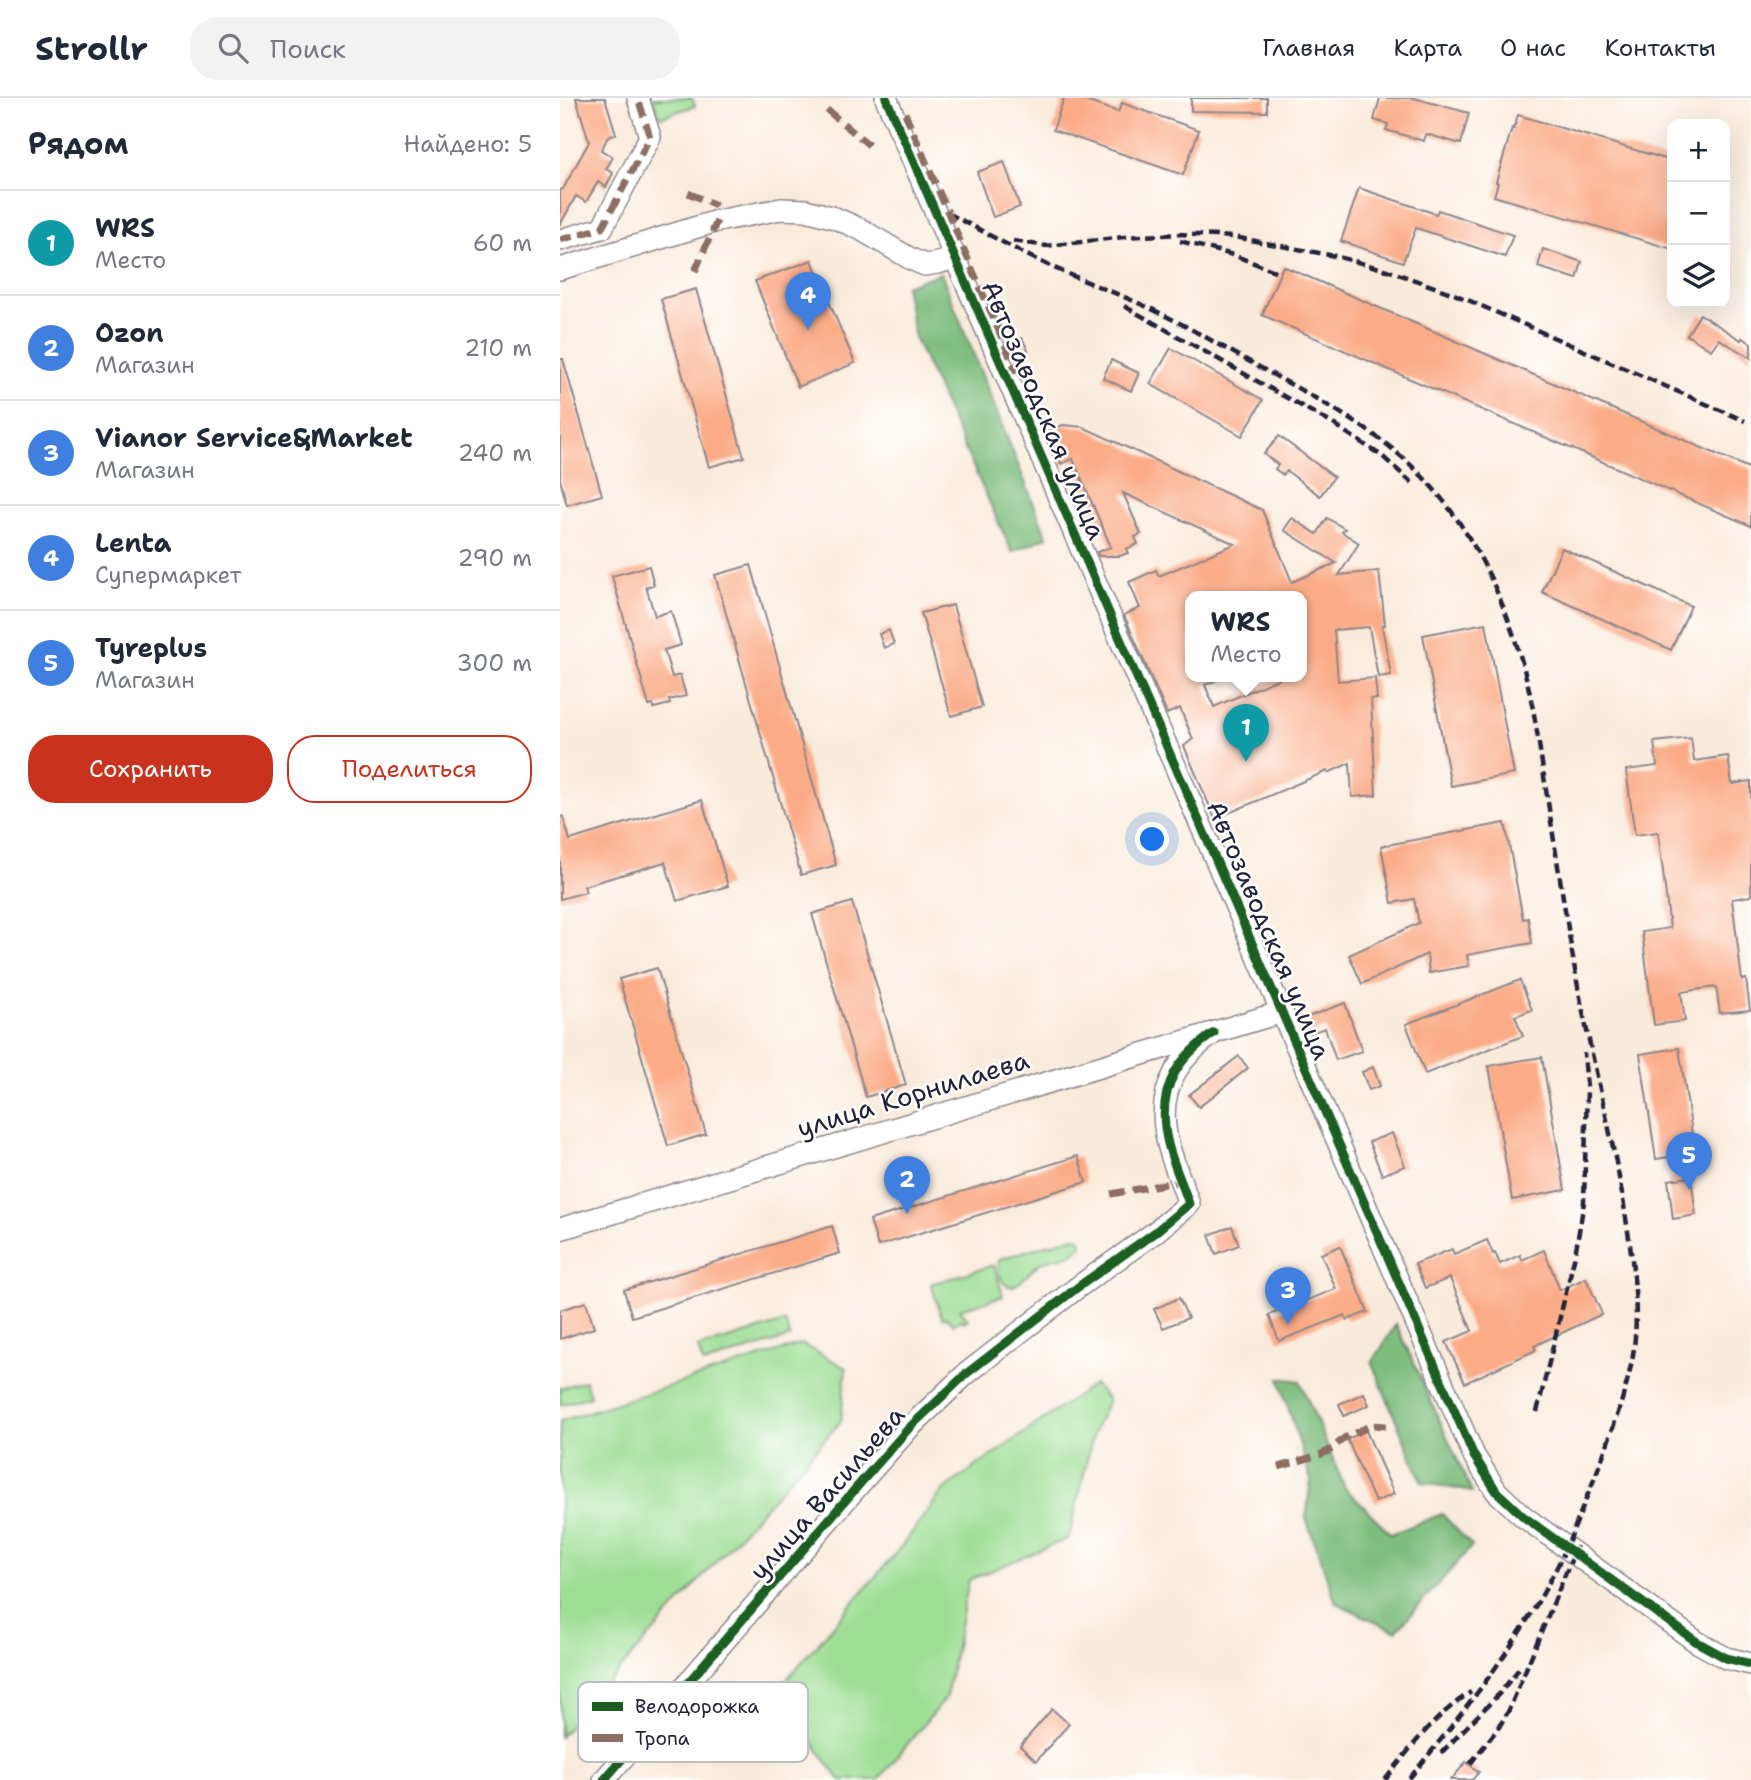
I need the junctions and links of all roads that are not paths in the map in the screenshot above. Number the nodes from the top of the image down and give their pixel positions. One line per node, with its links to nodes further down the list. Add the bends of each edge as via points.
1 (638, 98): 3 (street, via 650,137 602,228)
2 (886, 98): 4 (street, Автозаводская улица)
3 (560, 240)
4 (956, 258): 5 (street, via 925,265 835,218 782,209 717,221); 6 (street, Автозаводская улица)
5 (560, 269)
6 (1282, 1012): 7 (street, улица Корнилаева); 9 (street, Автозаводская улица, via 1487,1479 1524,1517 1697,1642 1726,1658)
7 (1214, 1033): 8 (street, улица Корнилаева); 10 (street, улица Васильева, via 1180,1063 1164,1105 1165,1129 1189,1205 966,1374 909,1428)
8 (560, 1229)
9 (1751, 1664)
10 (689, 1682)
11 (620, 1762): 12 (street, улица Васильева)
12 (604, 1780)

